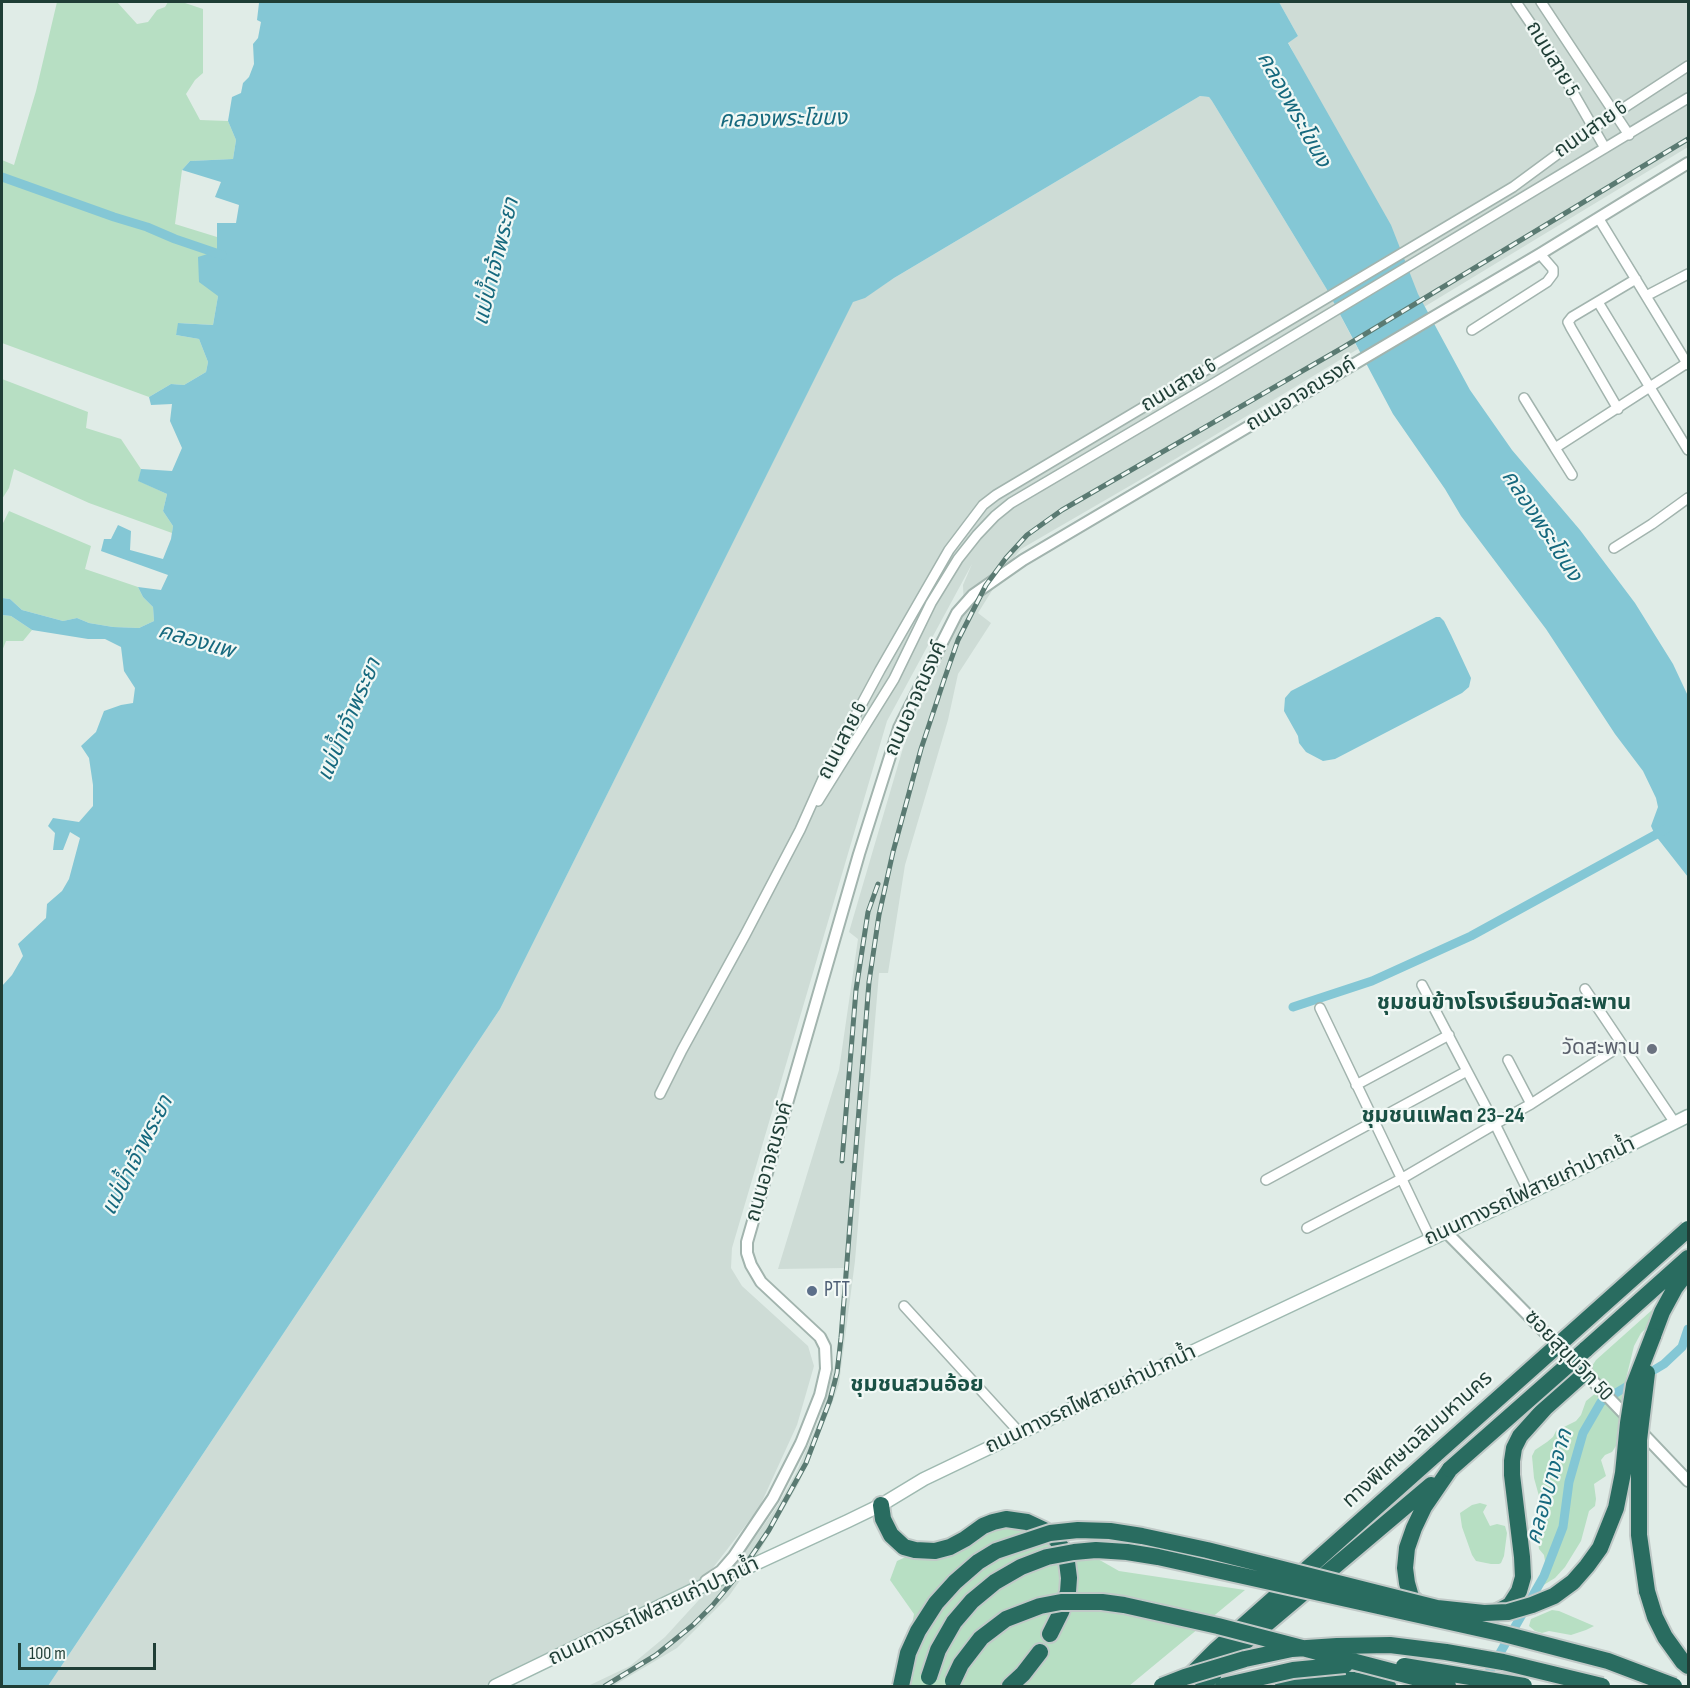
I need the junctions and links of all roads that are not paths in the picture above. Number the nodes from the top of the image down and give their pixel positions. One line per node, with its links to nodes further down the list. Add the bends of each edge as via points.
1 (1516, 2): 6 (street, ถนนสาย 5)
2 (1541, 2): 5 (street, ถนนสาย 5)
3 (1689, 66): 5 (street, ถนนสาย 6)
4 (1689, 98): 7 (street, ถนนสาย 6)
5 (1614, 113): 6 (street, ถนนสาย 6); 7 (street, ถนนสาย 5)
6 (1593, 128): 8 (street, ถนนสาย 5); 26 (street, ถนนสาย 6, via 1513,187 984,505 949,550 879,670)
7 (1629, 135): 8 (street, ถนนสาย 6)
8 (1605, 148): 26 (street, ถนนสาย 6, via 994,516 958,559 931,603 894,679)
9 (1689, 163): 10 (street, ถนนอาจณรงค์)
10 (1599, 219): 11 (street, ถนนอาจณรงค์); 13 (street)
11 (1540, 254): 16 (street, via 1553,269 1547,282); 57 (street, ถนนอาจณรงค์, via 1023,560 973,595 957,613 899,728 747,1242 747,1253 761,1282 820,1337 825,1347 826,1369 820,1395 773,1498 722,1571)
12 (1689, 274): 14 (street)
13 (1636, 279): 14 (street); 15 (street)
14 (1646, 296): 17 (street)
15 (1598, 302): 18 (street); 20 (street, via 1568,322)
16 (1472, 330)
17 (1688, 364): 18 (street)
18 (1651, 387): 20 (street); 22 (street)
19 (1524, 398): 21 (street)
20 (1618, 409): 21 (street)
21 (1555, 448): 23 (street)
22 (1689, 450)
23 (1572, 475)
24 (1689, 498): 25 (street)
25 (1614, 548)
26 (800, 830): 35 (street, ถนนสาย 6)
27 (1422, 985): 30 (street)
28 (1585, 989): 39 (street)
29 (1320, 1008): 34 (street)
30 (1449, 1035): 33 (street); 34 (street)
31 (1611, 1052): 36 (street)
32 (1508, 1060): 36 (street)
33 (1467, 1071): 38 (street); 40 (street)
34 (1356, 1084): 38 (street)
35 (660, 1094)
36 (1531, 1104): 40 (street)
37 (1689, 1116): 39 (main road, ถนนทางรถไฟสายเก่าปากน้ำ)
38 (1374, 1122): 41 (street); 42 (street)
39 (1675, 1123): 43 (main road, ถนนทางรถไฟสายเก่าปากน้ำ)
40 (1495, 1124): 41 (street); 43 (street)
41 (1401, 1179): 44 (street); 47 (street)
42 (1266, 1180)
43 (1529, 1193): 46 (main road, ถนนทางรถไฟสายเก่าปากน้ำ)
44 (1307, 1228)
45 (1689, 1229): 59 (highway, ทางพิเศษเฉลิมมหานคร, bridge)
46 (1446, 1232): 47 (main road, ถนนทางรถไฟสายเก่าปากน้ำ); 52 (street, ซอยสุขุมวิท 50)
47 (1431, 1240): 53 (main road, ถนนทางรถไฟสายเก่าปากน้ำ)
48 (1689, 1258): 54 (highway, ทางพิเศษเฉลิมมหานคร, bridge)
49 (1689, 1270): 51 (highway, via 1662,1311)
50 (904, 1306): 53 (street)
51 (1653, 1336): 61 (highway, bridge, via 1640,1431 1639,1535 1655,1617 1665,1637); 65 (highway, bridge, via 1634,1385 1616,1509 1600,1548 1573,1582 1554,1596 1508,1612 1437,1608 1142,1536 1110,1531 1050,1533 996,1551 955,1582 918,1631 908,1653)
52 (1584, 1372): 54 (highway, via 1546,1407 1514,1448 1512,1475 1523,1577 1510,1605 1494,1614 1471,1619 1435,1615 1411,1597 1405,1568 1413,1528); 55 (street, ซอยสุขุมวิท 50, bridge)
53 (1020, 1433): 56 (main road, ถนนทางรถไฟสายเก่าปากน้ำ, via 924,1479)
54 (1450, 1469): 69 (highway, ทางพิเศษเฉลิมมหานคร, via 1231,1654)
55 (1689, 1481)
56 (881, 1505): 57 (main road, ถนนทางรถไฟสายเก่าปากน้ำ); 58 (highway, via 891,1535 904,1547 915,1550 950,1547 983,1526 1006,1519 1027,1522 1056,1539 1063,1550 1069,1578 1068,1592)
57 (691, 1591): 64 (main road, ถนนทางรถไฟสายเก่าปากน้ำ)
58 (1050, 1634)
59 (1216, 1650): 67 (highway); 68 (highway, ทางพิเศษเฉลิมมหานคร)
60 (1040, 1652): 66 (highway)
61 (1689, 1665)
62 (929, 1682): 76 (highway, bridge, via 938,1650 954,1622 994,1582 1047,1557 1096,1550 1158,1557 1504,1634 1608,1661)
63 (953, 1684): 73 (highway, bridge, via 961,1664 981,1638 1006,1619 1060,1602 1102,1602 1218,1626)
64 (495, 1686)
65 (901, 1686)
66 (1010, 1686)
67 (1161, 1686): 75 (highway, bridge, via 1245,1659 1292,1649 1380,1645 1503,1662)
68 (1179, 1686)
69 (1203, 1686)
70 (1223, 1686): 74 (highway, bridge, via 1293,1670 1377,1663)
71 (1283, 1686): 72 (highway, via 1338,1679)
72 (1388, 1686)
73 (1448, 1686)
74 (1524, 1686)
75 (1602, 1686)
76 (1674, 1686)

